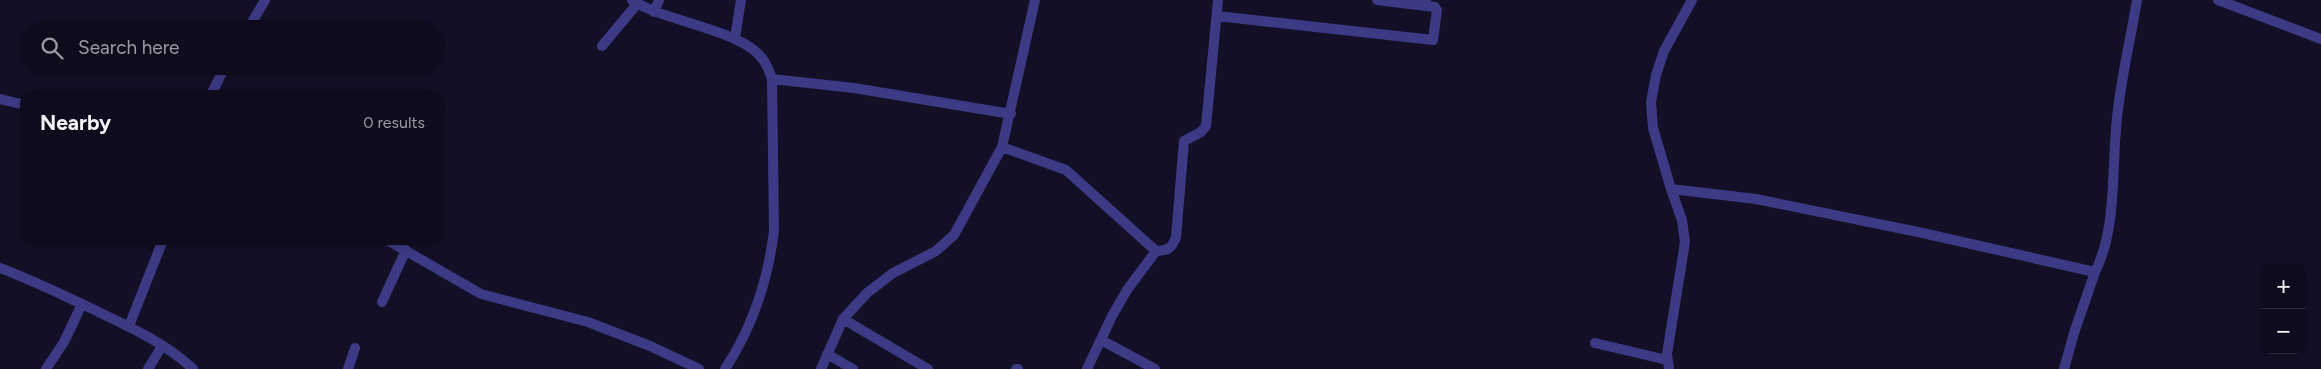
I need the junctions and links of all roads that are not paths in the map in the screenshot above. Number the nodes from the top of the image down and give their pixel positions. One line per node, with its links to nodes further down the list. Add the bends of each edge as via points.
1 (265, 0): 15 (street)
2 (660, 0): 13 (street)
3 (741, 0): 16 (street)
4 (1035, 0): 24 (street)
5 (1218, 0): 14 (street)
6 (1376, 0): 10 (street)
7 (1692, 0): 26 (street, via 1664,51 1651,102 1653,128)
8 (2136, 0): 32 (street, via 2116,127 2110,214)
9 (2218, 0): 17 (street)
10 (1394, 1): 12 (street)
11 (635, 2): 13 (street); 18 (street)
12 (1426, 3): 14 (street, via 1438,10 1431,40)
13 (654, 12): 16 (street)
14 (1216, 16): 30 (street, via 1206,126 1184,141 1176,237 1172,247)
15 (253, 20)
16 (735, 38): 20 (street, via 752,48 764,61)
17 (2321, 39)
18 (602, 46)
19 (221, 75): 21 (street)
20 (772, 79): 24 (street, via 854,88); 48 (street, via 772,250 748,326)
21 (214, 90)
22 (0, 99): 23 (street)
23 (20, 105)
24 (1011, 114): 25 (street)
25 (1002, 147): 30 (street, via 1066,170); 35 (street, via 954,235 936,251 886,278)
26 (1670, 189): 32 (street, via 1756,200); 42 (street, via 1682,220 1685,242)
27 (161, 245): 36 (street)
28 (396, 245): 29 (street)
29 (406, 250): 33 (street); 47 (street, via 481,294 588,322)
30 (1156, 251): 37 (street, via 1128,290)
31 (0, 268): 34 (street)
32 (2095, 272): 54 (street)
33 (382, 302)
34 (82, 304): 36 (street); 43 (street, via 64,342)
35 (843, 319): 41 (street); 51 (street)
36 (129, 326): 39 (street)
37 (1101, 340): 52 (street); 53 (street)
38 (1595, 343): 42 (street)
39 (162, 346): 44 (street); 45 (street)
40 (355, 348): 46 (street)
41 (827, 354): 49 (street); 50 (street)
42 (1668, 364)
43 (46, 369)
44 (148, 369)
45 (193, 369)
46 (348, 369)
47 (700, 369)
48 (725, 369)
49 (821, 369)
50 (853, 369)
51 (928, 369)
52 (1087, 369)
53 (1155, 369)
54 (2064, 369)

